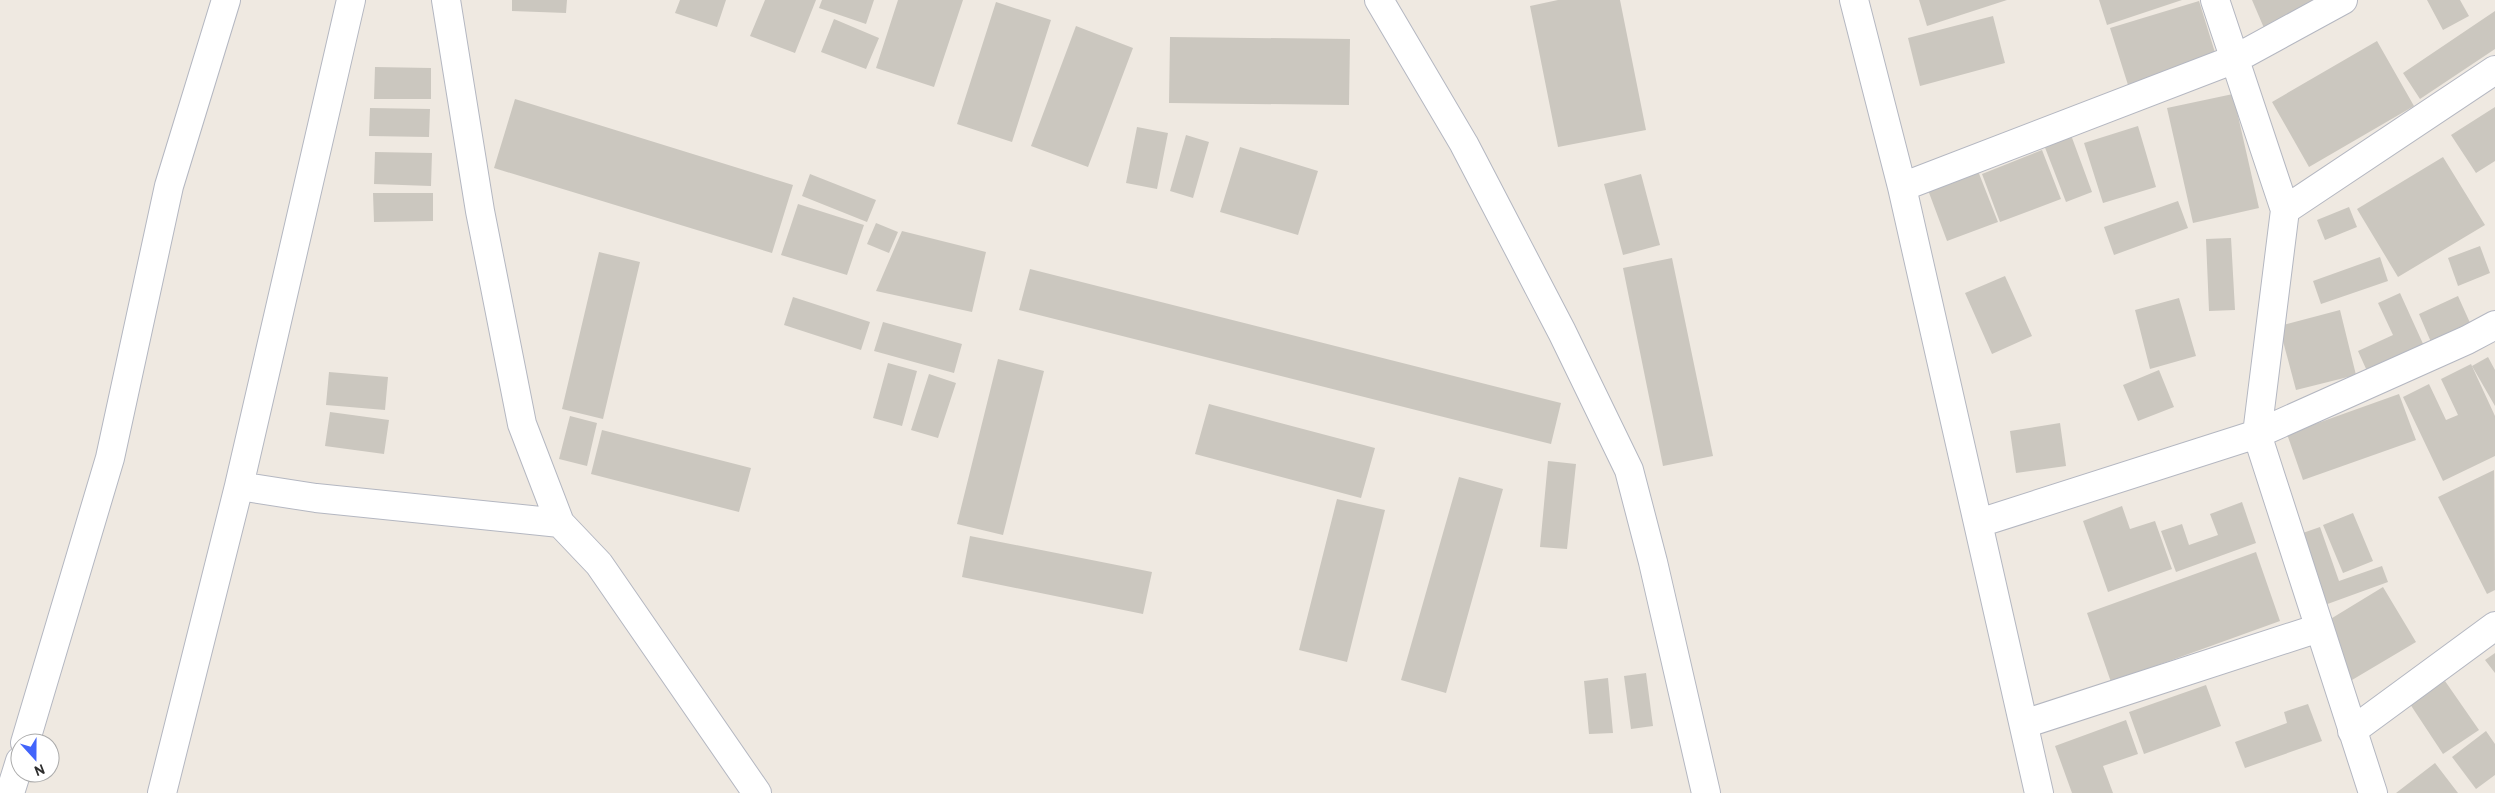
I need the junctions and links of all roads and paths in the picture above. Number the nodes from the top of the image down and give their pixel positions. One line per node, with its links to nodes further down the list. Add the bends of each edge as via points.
1 (226, 0): 21 (street, via 170,186 110,458)
2 (351, 0): 14 (street)
3 (446, 0): 15 (street, via 480,211 522,424)
4 (1379, 0): 24 (street, via 1464,144 1562,332 1629,470 1654,562)
5 (1854, 0): 10 (street)
6 (2215, 0): 8 (street)
7 (2343, 0): 8 (street)
8 (2235, 59): 10 (street); 11 (street)
9 (2495, 70): 11 (street)
10 (1902, 187): 16 (street)
11 (2285, 210): 13 (street)
12 (2495, 325): 13 (street)
13 (2257, 434): 16 (street); 18 (street)
14 (239, 486): 15 (street, via 316,498); 22 (street)
15 (560, 523): 23 (street, via 600,564)
16 (1979, 523): 19 (street)
17 (2495, 626): 20 (street)
18 (2319, 628): 19 (street); 20 (street)
19 (2024, 724): 25 (street)
20 (2352, 731): 26 (street)
21 (28, 733)
22 (162, 793)
23 (758, 793)
24 (1706, 793)
25 (2039, 793)
26 (2373, 793)

